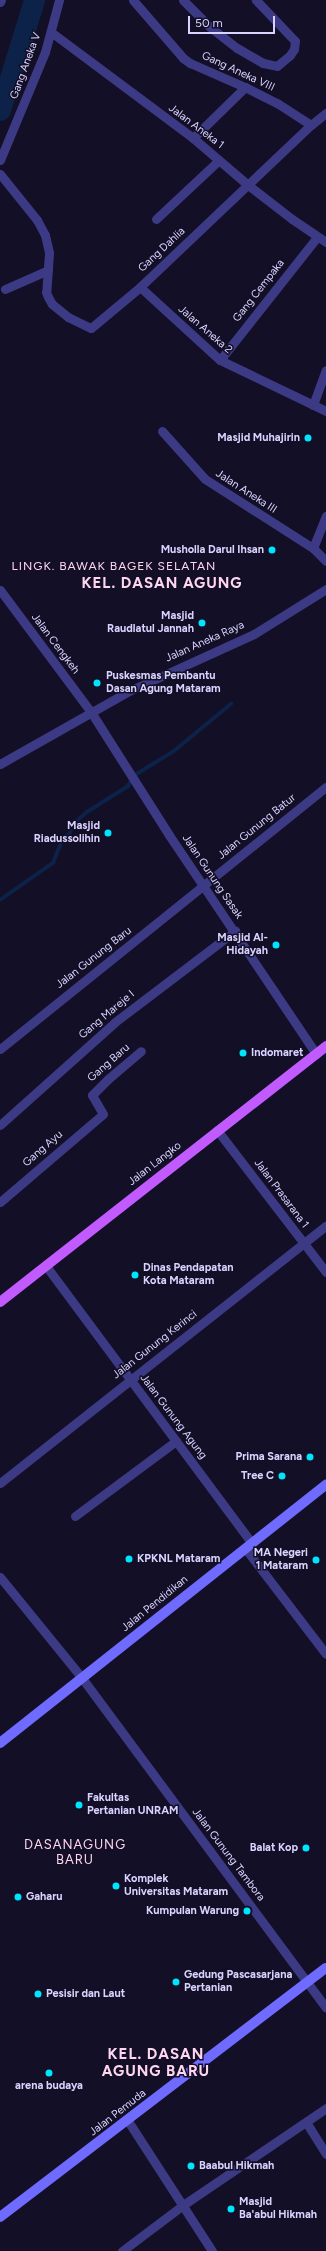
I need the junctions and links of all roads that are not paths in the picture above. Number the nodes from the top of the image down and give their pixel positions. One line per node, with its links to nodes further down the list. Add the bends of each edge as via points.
1 (59, 0): 5 (street, Gang Aneka V)
2 (133, 0): 6 (street, Gang Aneka VIII, via 183,58 200,69)
3 (183, 0): 4 (street, via 223,38 263,63 277,66 290,55 295,45 294,39)
4 (256, 0)
5 (51, 32): 9 (street, Jalan Aneka 1); 10 (street, Gang Aneka V, via 29,93)
6 (245, 87): 8 (street, Gang Aneka VIII); 9 (street)
7 (326, 114): 8 (street)
8 (312, 125): 13 (street, Gang Dahlia)
9 (192, 138): 11 (street, Jalan Aneka 1)
10 (0, 160)
11 (218, 160): 13 (street, Jalan Aneka 1); 14 (street)
12 (0, 174): 17 (street, via 41,227 47,244)
13 (248, 185): 15 (street, Jalan Aneka 1); 18 (street, Gang Dahlia)
14 (156, 219)
15 (316, 237): 16 (street, Jalan Aneka 1); 20 (street, Gang Cempaka)
16 (326, 242)
17 (48, 270): 18 (street, Gang Dahlia, via 46,292 52,304 74,321 91,328); 19 (street)
18 (140, 287): 20 (street, Jalan Aneka 2)
19 (6, 289)
20 (220, 360): 22 (street, Jalan Aneka 2)
21 (326, 370): 22 (street)
22 (313, 405): 23 (street, Jalan Aneka 2)
23 (326, 412)
24 (162, 431): 26 (street, Jalan Aneka III, via 205,479)
25 (326, 516): 26 (street)
26 (313, 548): 27 (street, Jalan Aneka III)
27 (326, 561)
28 (326, 589): 30 (street, Jalan Aneka Raya, via 254,634 205,658 169,671)
29 (0, 590): 30 (street, Jalan Cengkeh)
30 (91, 712): 31 (street, Jalan Aneka Raya); 33 (street, Jalan Gunung Sasak)
31 (0, 764)
32 (326, 787): 33 (street, Jalan Gunung Batur)
33 (203, 886): 34 (street, Jalan Gunung Sasak); 36 (street, Jalan Gunung Baru)
34 (235, 931): 38 (street, Jalan Gunung Sasak); 40 (street, Gang Mareje I, via 115,1022)
35 (326, 1046): 38 (main road, Jalan Langko)
36 (0, 1049)
37 (141, 1051): 39 (street, Gang Baru, via 92,1095)
38 (316, 1054): 41 (main road, Jalan Langko)
39 (103, 1114): 42 (street, Gang Ayu)
40 (0, 1125)
41 (217, 1130): 44 (street, Jalan Prasarana 1); 45 (main road, Jalan Langko)
42 (0, 1202)
43 (326, 1226): 44 (street, Jalan Gunung Kerinci)
44 (304, 1244): 46 (street, Jalan Prasarana 1); 48 (street, Jalan Gunung Kerinci)
45 (46, 1266): 47 (main road, Jalan Langko); 48 (street, Jalan Gunung Agung)
46 (326, 1272)
47 (0, 1302)
48 (130, 1379): 49 (street, Jalan Gunung Agung); 50 (street, Jalan Gunung Kerinci)
49 (176, 1441): 52 (street); 53 (street, Jalan Gunung Agung)
50 (0, 1483)
51 (326, 1485): 53 (street, Jalan Pendidikan)
52 (75, 1516)
53 (248, 1545): 55 (street, Jalan Gunung Agung); 56 (street, Jalan Pendidikan)
54 (0, 1577): 56 (street, Jalan Gunung Tambora)
55 (326, 1654)
56 (82, 1678): 57 (street, Jalan Pendidikan); 59 (street, Jalan Gunung Tambora)
57 (0, 1743)
58 (326, 1968): 59 (street, Jalan Pemuda)
59 (307, 1982): 60 (street, Jalan Gunung Tambora); 62 (street, Jalan Pemuda)
60 (326, 2008)
61 (326, 2108): 63 (street)
62 (128, 2121): 65 (street); 66 (street, Jalan Pemuda)
63 (306, 2122): 64 (street); 65 (street)
64 (326, 2154)
65 (183, 2205): 67 (street); 68 (street)
66 (0, 2217)
67 (122, 2251)
68 (212, 2251)

